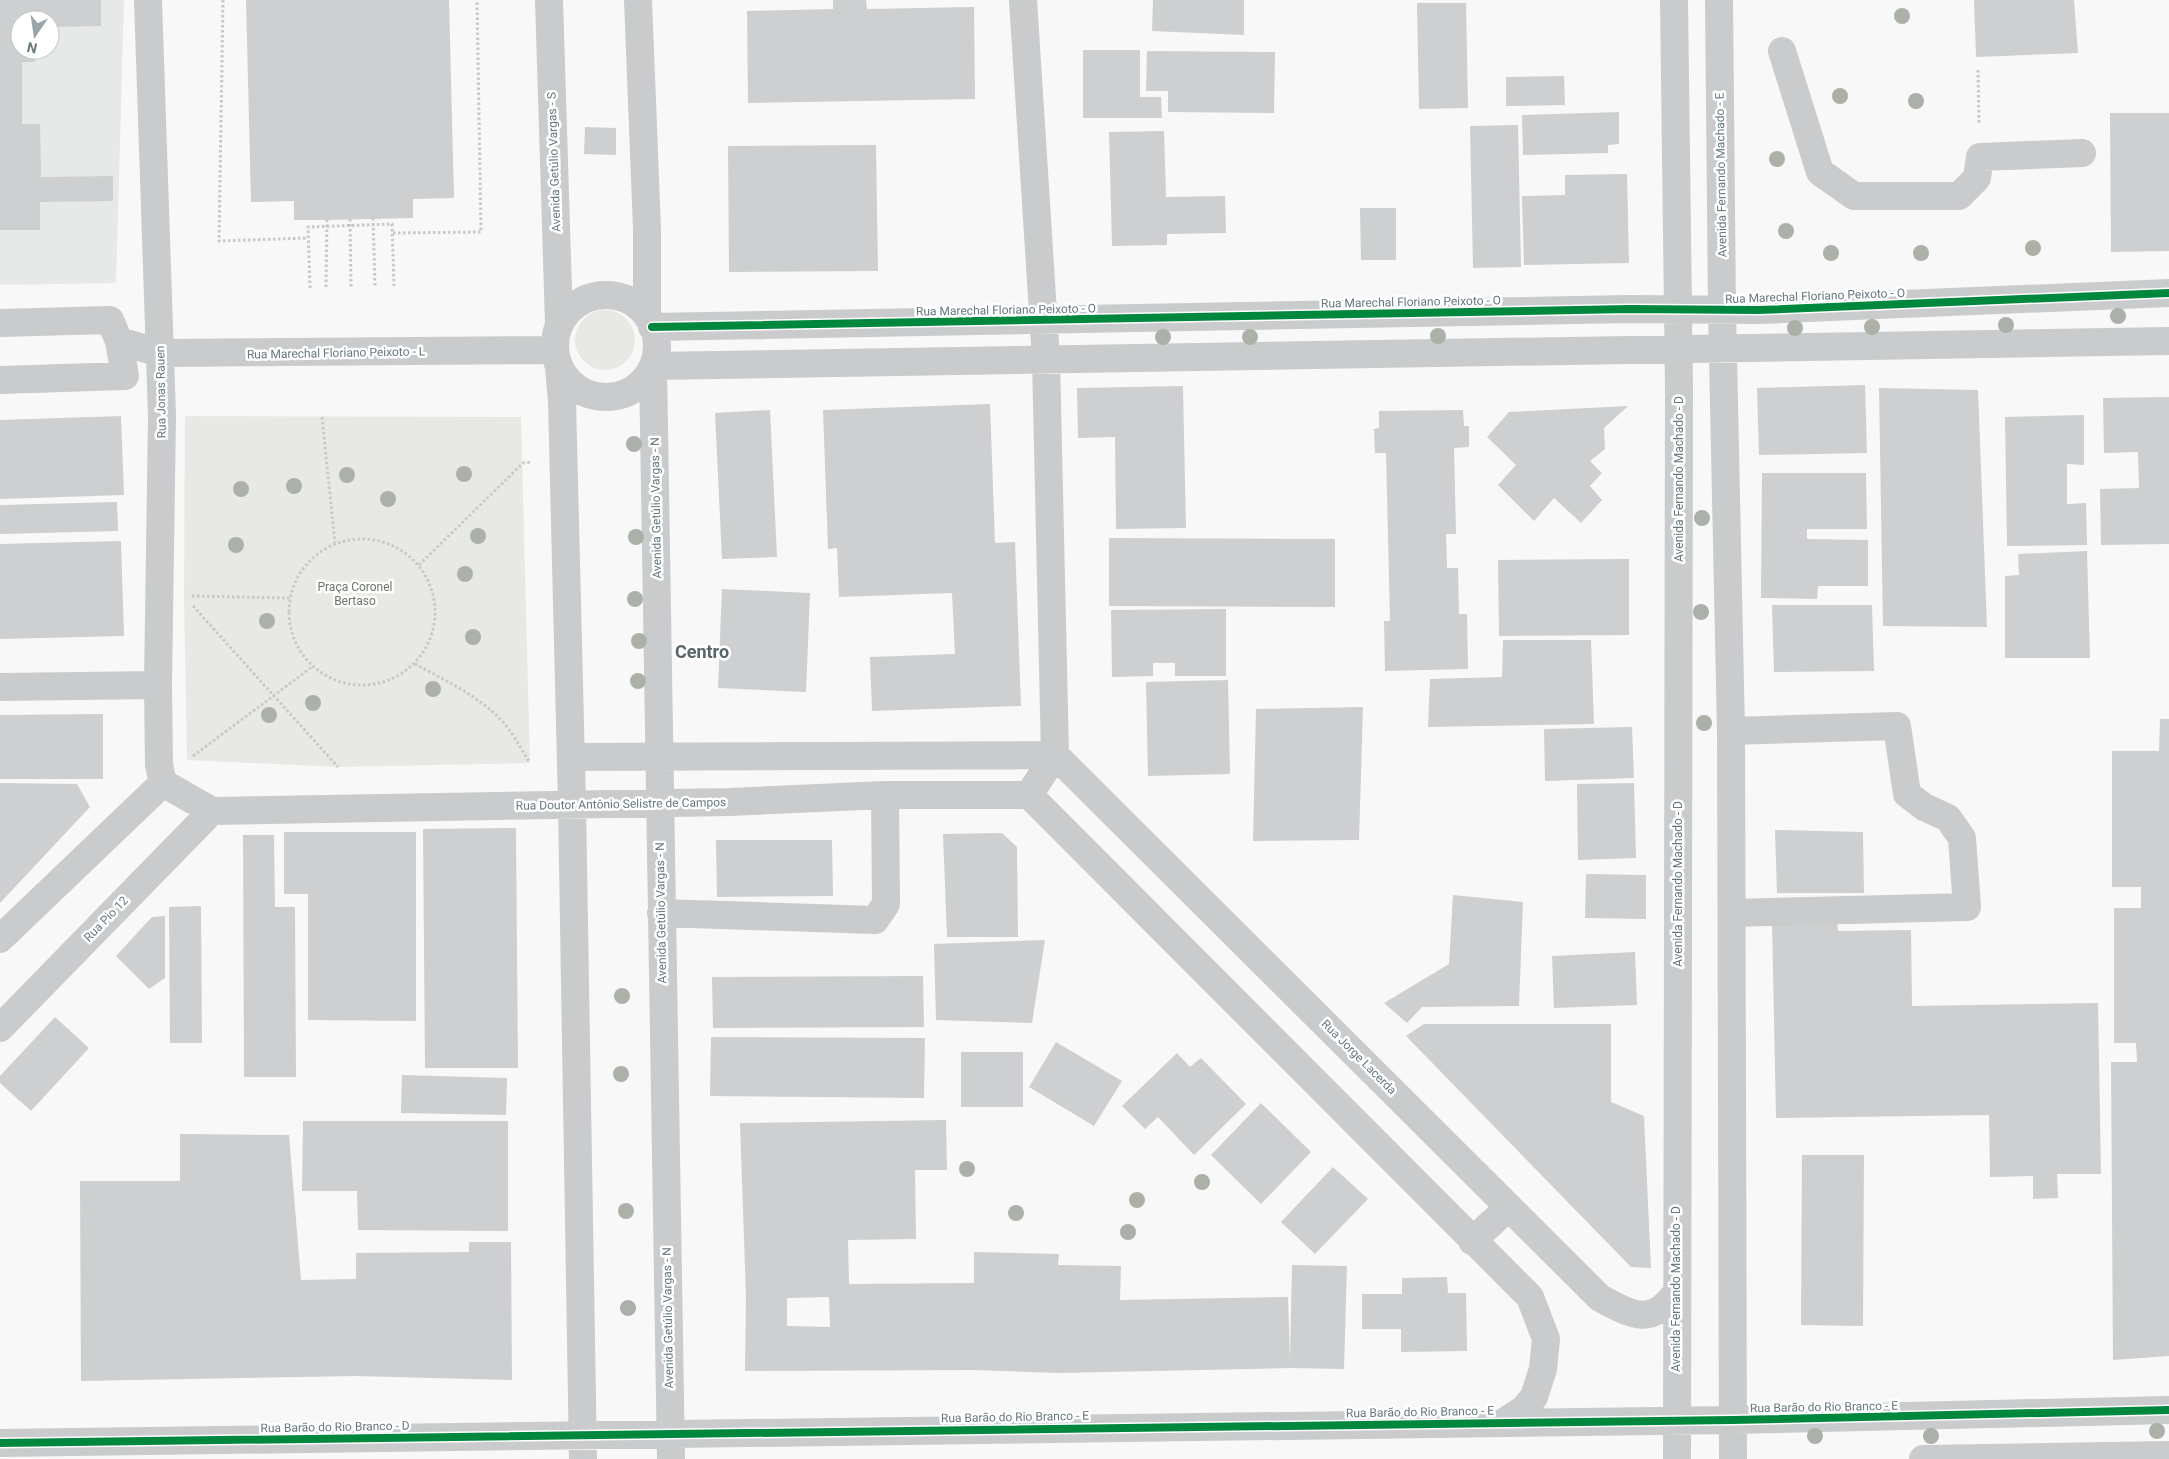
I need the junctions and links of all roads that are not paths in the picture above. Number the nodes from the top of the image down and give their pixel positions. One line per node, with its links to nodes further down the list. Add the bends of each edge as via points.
1 (148, 0): 20 (street, Rua Jonas Rauen)
2 (549, 0): 17 (street, Avenida Getúlio Vargas - S)
3 (638, 0): 13 (street)
4 (1023, 0): 12 (street)
5 (1674, 0): 10 (street)
6 (1719, 0): 11 (street, Avenida Fernando Machado - E)
7 (1782, 51): 8 (street, via 1820,172 1854,196 1959,196 1977,178 1980,157)
8 (2082, 153)
9 (2169, 293): 11 (street, Rua Marechal Floriano Peixoto - O)
10 (1677, 308): 11 (street, Rua Marechal Floriano Peixoto - O); 12 (street, Rua Marechal Floriano Peixoto - O); 19 (street, Avenida Fernando Machado - D)
11 (1722, 310): 18 (street, Avenida Fernando Machado - E)
12 (1043, 320): 13 (street, Rua Marechal Floriano Peixoto - O); 21 (street)
13 (650, 321): 17 (street, via 626,300 601,296 588,298 576,304); 22 (street, via 657,348)
14 (0, 323): 15 (street, via 110,320)
15 (119, 341): 20 (street, Rua Marechal Floriano Peixoto - L); 23 (street, via 125,376)
16 (2169, 341): 18 (street)
17 (557, 347): 20 (street, Rua Marechal Floriano Peixoto - L); 22 (street, via 569,382 582,392 598,397 614,397 630,391 643,381); 28 (street, via 562,401)
18 (1723, 349): 19 (street); 26 (street)
19 (1679, 350): 21 (street); 42 (street, Avenida Fernando Machado - D)
20 (160, 354): 24 (street, Rua Jonas Rauen)
21 (1046, 360): 22 (street); 27 (street)
22 (653, 366): 29 (street, Avenida Getúlio Vargas - N)
23 (0, 380)
24 (158, 685): 25 (street); 30 (street, Rua Jonas Rauen, via 159,765)
25 (0, 687)
26 (1731, 731): 37 (street); 37 (street, via 1897,726 1907,794 1924,807 1948,818 1962,838 1967,907)
27 (1054, 755): 29 (street); 32 (street); 40 (street, Rua Jorge Lacerda)
28 (571, 757): 29 (street); 33 (street)
29 (658, 757): 34 (street, Avenida Getúlio Vargas - N)
30 (163, 784): 35 (street); 38 (street)
31 (885, 795): 32 (street, Rua Doutor Antônio Selistre de Campos); 34 (street, Rua Doutor Antônio Selistre de Campos); 36 (street, via 886,904 875,920)
32 (1029, 795): 41 (street)
33 (572, 804): 34 (street, Rua Doutor Antônio Selistre de Campos); 35 (street, Rua Doutor Antônio Selistre de Campos); 49 (street)
34 (659, 804): 36 (street, Avenida Getúlio Vargas - N)
35 (212, 811): 39 (street, Rua Pio 12)
36 (661, 913): 48 (street, Avenida Getúlio Vargas - N)
37 (1732, 913): 44 (street)
38 (0, 939)
39 (0, 1028)
40 (1509, 1207): 41 (street); 42 (street, Rua Jorge Lacerda, via 1600,1298 1631,1315 1660,1309)
41 (1472, 1241): 46 (street, via 1530,1297 1546,1339 1543,1369 1534,1397 1524,1409)
42 (1676, 1293): 45 (street, Avenida Fernando Machado - D)
43 (2169, 1410): 44 (street, Rua Barão do Rio Branco - E)
44 (1732, 1420): 45 (street, Rua Barão do Rio Branco - E); 52 (street)
45 (1676, 1421): 46 (street, Rua Barão do Rio Branco - E); 51 (street, Avenida Fernando Machado - D)
46 (1504, 1422): 48 (street, Rua Barão do Rio Branco - E)
47 (0, 1443): 49 (street, Rua Barão do Rio Branco - D)
48 (671, 1446): 49 (street, Rua Barão do Rio Branco - D)
49 (583, 1447)
50 (2169, 1455): 53 (street)
51 (1677, 1459)
52 (1733, 1459)
53 (1923, 1459)

